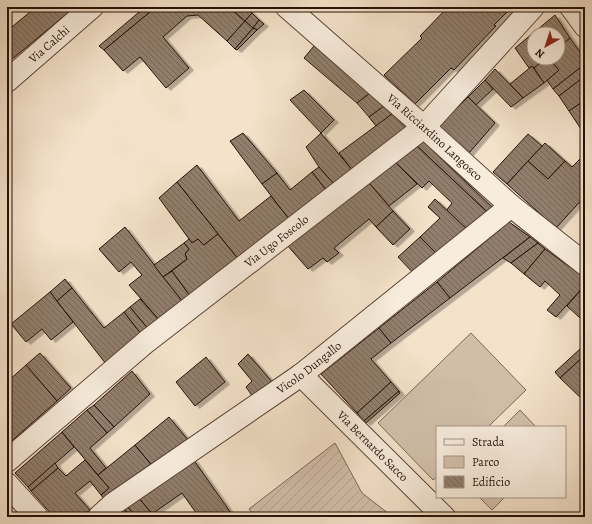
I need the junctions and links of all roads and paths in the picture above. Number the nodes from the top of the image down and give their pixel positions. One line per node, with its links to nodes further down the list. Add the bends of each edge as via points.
1 (92, 7): 6 (street, Via Calchi)
2 (287, 7): 7 (street, Via Ricciardino Langosco)
3 (533, 7): 7 (street, Via Ugo Foscolo)
4 (571, 7): 5 (street)
5 (585, 26)
6 (7, 81)
7 (424, 128): 8 (street, Via Ricciardino Langosco); 11 (street, Via Ugo Foscolo, via 146,342)
8 (511, 206): 9 (street, Via Ricciardino Langosco); 10 (street, Vicolo Dungallo)
9 (585, 264)
10 (301, 375): 14 (street, Vicolo Dungallo, via 113,504); 15 (street, Via Bernardo Sacco)
11 (7, 460)
12 (7, 484): 13 (street)
13 (36, 517)
14 (99, 517)
15 (444, 517)

